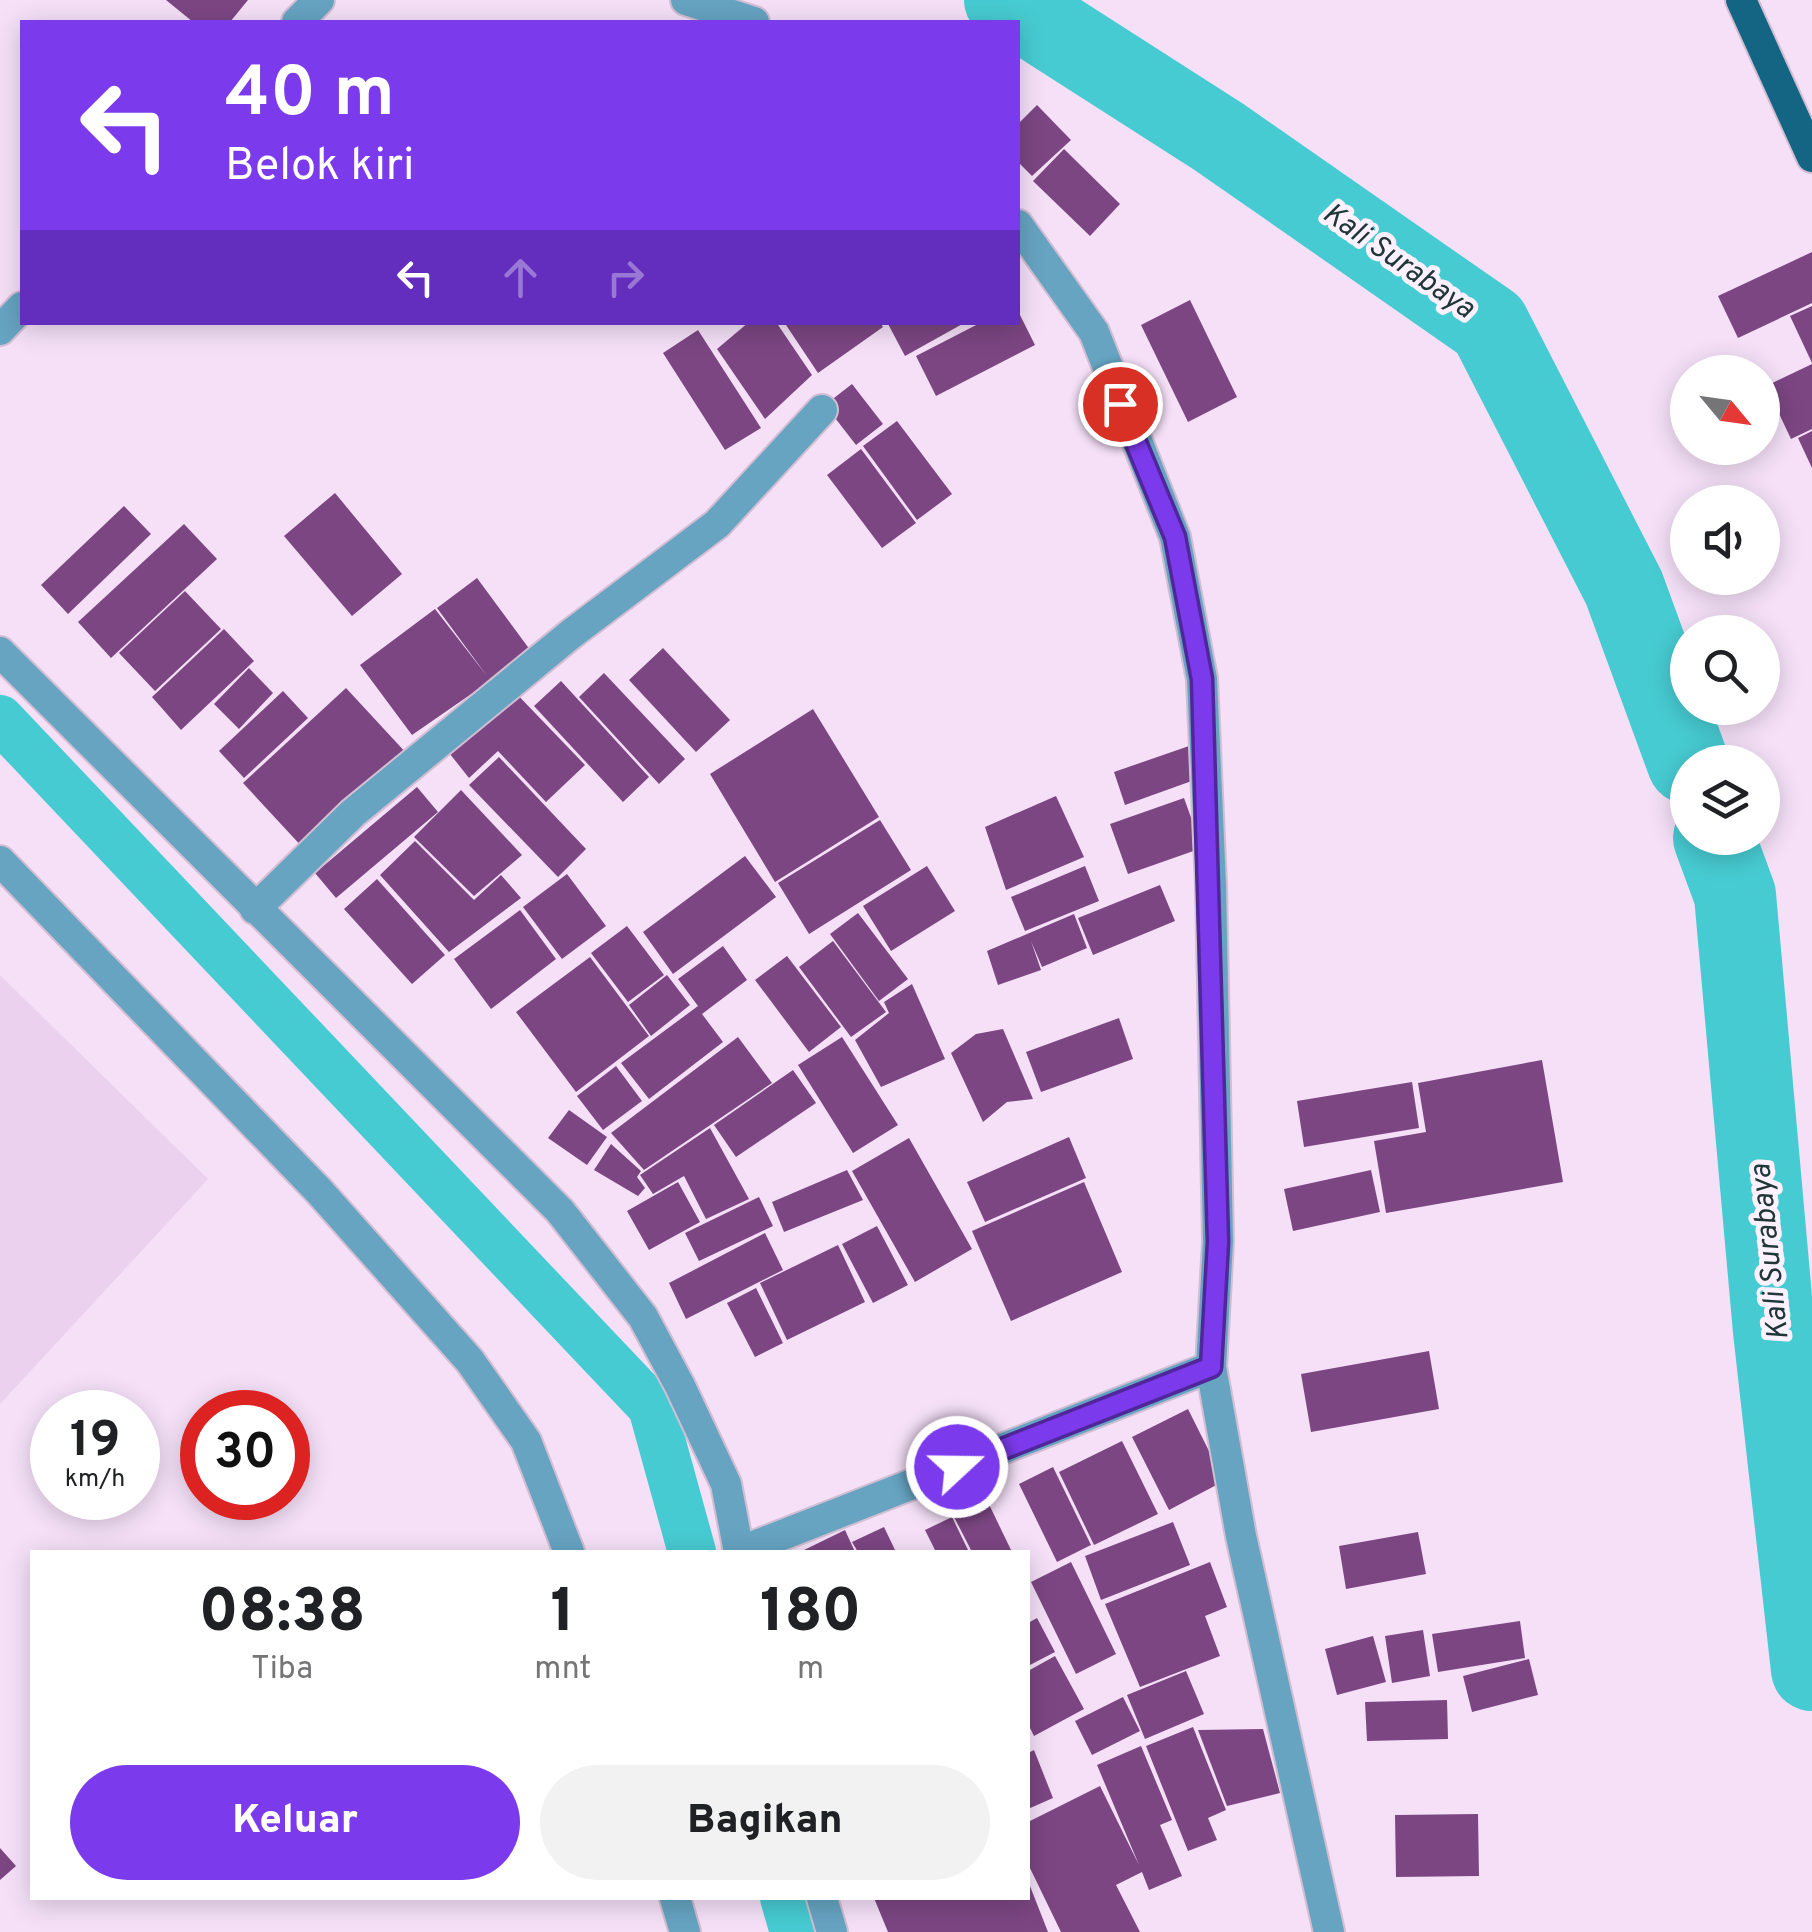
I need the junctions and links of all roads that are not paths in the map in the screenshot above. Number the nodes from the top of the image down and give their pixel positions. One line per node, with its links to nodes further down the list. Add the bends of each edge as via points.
1 (319, 0): 4 (street)
2 (686, 0): 5 (street)
3 (1741, 0): 6 (main road)
4 (299, 20)
5 (748, 20)
6 (1812, 156)
7 (1020, 228): 14 (street, via 1094,332 1175,537 1202,679 1218,1242)
8 (20, 309): 9 (street)
9 (0, 330)
10 (822, 410): 13 (street, via 717,524 354,813)
11 (0, 652): 13 (street)
12 (0, 862): 15 (street, via 319,1192 470,1361 526,1440)
13 (256, 908): 16 (street, via 560,1211 627,1295 726,1484)
14 (1211, 1367): 17 (street); 22 (street)
15 (569, 1550)
16 (739, 1550)
17 (744, 1550)
18 (676, 1900): 20 (street)
19 (823, 1900): 21 (street)
20 (685, 1932)
21 (832, 1932)
22 (1329, 1932)

